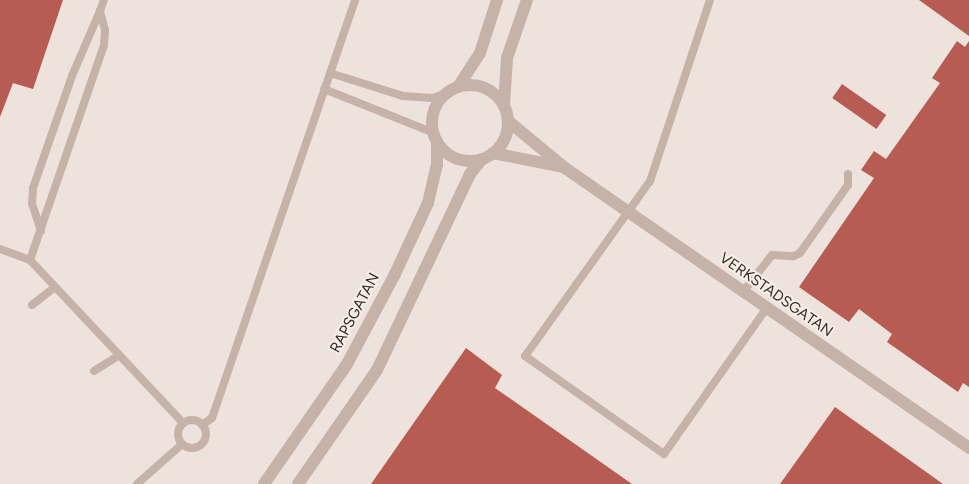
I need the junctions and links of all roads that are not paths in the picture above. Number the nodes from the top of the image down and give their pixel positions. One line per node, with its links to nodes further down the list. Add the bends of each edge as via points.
1 (104, 0): 6 (lane)
2 (355, 0): 7 (lane)
3 (497, 0): 9 (street, via 480,53)
4 (527, 0): 10 (street, via 507,58)
5 (710, 0): 16 (lane, via 650,181)
6 (100, 11): 17 (lane, via 105,30 104,45); 17 (lane, via 72,76 33,188 32,204)
7 (330, 73): 8 (lane); 9 (lane, via 403,96 432,98)
8 (324, 89): 12 (lane); 27 (lane, via 212,418)
9 (453, 90): 10 (street, via 482,87 496,95); 12 (street, via 437,104 433,116)
10 (504, 105): 11 (street)
11 (508, 121): 13 (street, via 506,134); 14 (street, VERKSTADSGATAN)
12 (436, 138): 13 (street, via 449,155 466,161); 31 (street, RAPSGATAN, via 437,165 428,203 395,274 346,364)
13 (487, 156): 14 (street, VERKSTADSGATAN, via 536,159); 32 (street, via 470,174 377,370)
14 (565, 168): 16 (street, VERKSTADSGATAN)
15 (848, 174): 21 (lane, via 848,185 800,253 772,256)
16 (627, 211): 21 (street, VERKSTADSGATAN); 23 (lane, via 525,356 664,454)
17 (41, 231): 19 (lane)
18 (0, 249): 19 (lane)
19 (30, 260): 20 (lane)
20 (55, 288): 22 (lane); 24 (lane)
21 (743, 292): 23 (street, VERKSTADSGATAN)
22 (32, 305)
23 (766, 309): 29 (street, VERKSTADSGATAN)
24 (118, 356): 25 (lane); 26 (lane)
25 (94, 371)
26 (183, 423): 27 (lane, via 194,421); 28 (lane, via 178,436)
27 (202, 425): 28 (lane, via 206,436 203,443 193,449)
28 (182, 444): 30 (lane)
29 (969, 448)
30 (137, 484)
31 (264, 484)
32 (298, 484)

